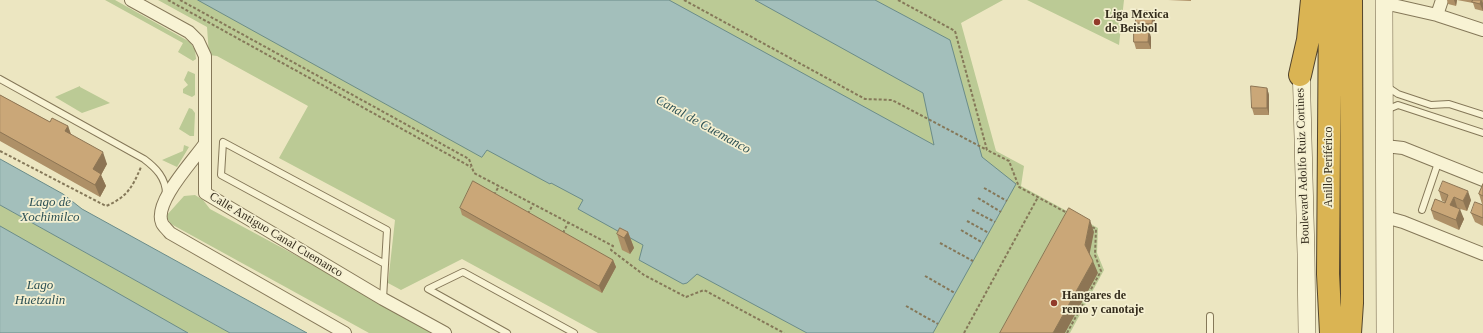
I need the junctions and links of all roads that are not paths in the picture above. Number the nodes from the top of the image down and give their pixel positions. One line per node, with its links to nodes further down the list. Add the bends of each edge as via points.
1 (131, 0): 16 (street, via 189,32 198,41 204,56)
2 (1302, 0): 10 (main road, Boulevard Adolfo Ruiz Cortines)
3 (1312, 0): 10 (highway, via 1308,40)
4 (1330, 0): 33 (highway, Anillo Periférico)
5 (1442, 0): 8 (street)
6 (1385, 1): 8 (street); 12 (main road)
7 (1351, 9): 34 (highway, Anillo Periférico)
8 (1436, 15): 9 (street)
9 (1483, 30)
10 (1300, 75): 32 (main road, Boulevard Adolfo Ruiz Cortines)
11 (0, 79): 20 (lane, via 144,159 162,176)
12 (1385, 85): 13 (main road); 14 (lane, via 1398,94 1431,105 1449,104)
13 (1385, 111): 15 (lane, via 1398,105); 17 (main road)
14 (1483, 115)
15 (1483, 133)
16 (204, 145): 20 (street); 25 (street, Calle Antiguo Canal Cuemanco, via 205,193)
17 (1385, 146): 18 (street, via 1403,148); 22 (main road)
18 (1438, 162): 19 (street); 21 (lane)
19 (1483, 180)
20 (166, 198): 27 (street, via 161,212 162,223 170,232)
21 (1422, 210)
22 (1385, 218): 23 (street, via 1403,222); 35 (main road)
23 (1483, 254)
24 (385, 264): 24 (lane, via 221,175 223,142 387,230); 25 (lane)
25 (383, 299): 28 (street, Calle Antiguo Canal Cuemanco)
26 (1210, 316): 31 (lane)
27 (345, 333)
28 (445, 333)
29 (507, 333): 30 (lane, via 428,289 463,272)
30 (574, 333)
31 (1210, 333)
32 (1306, 333)
33 (1330, 333)
34 (1350, 333)
35 (1386, 333)

